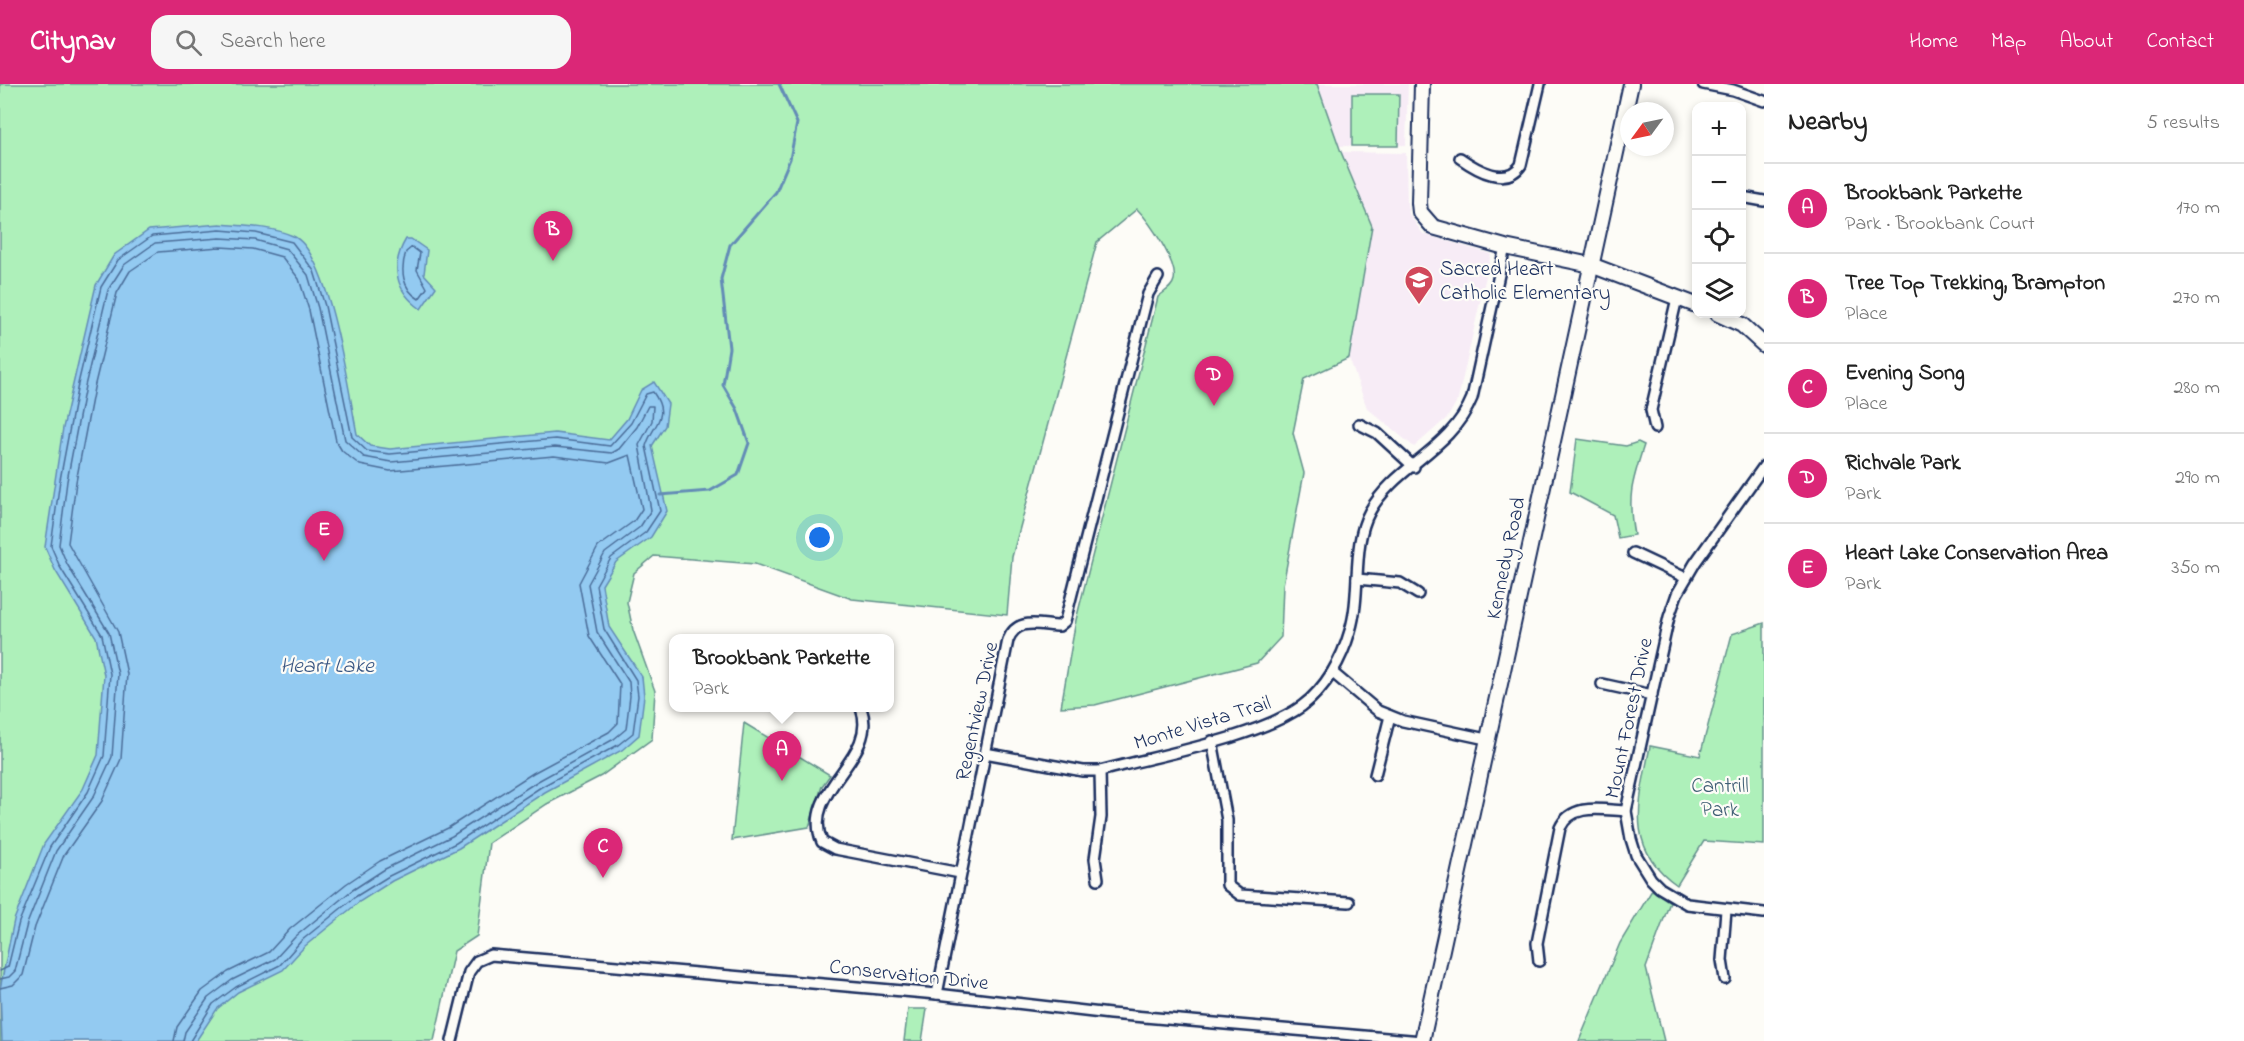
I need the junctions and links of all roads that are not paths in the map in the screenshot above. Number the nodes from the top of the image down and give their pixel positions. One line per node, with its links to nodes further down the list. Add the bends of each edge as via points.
1 (1422, 84): 9 (main road, via 1420,212 1432,227)
2 (1540, 84): 6 (street, via 1517,171 1501,176 1478,170)
3 (1631, 84): 10 (main road, Kennedy Road)
4 (1703, 84): 5 (street)
5 (1764, 101)
6 (1460, 158)
7 (1746, 198): 8 (street)
8 (1764, 201)
9 (1505, 247): 10 (main road); 19 (street, Monte Vista Trail, via 1466,414)
10 (1591, 265): 12 (main road); 29 (main road, Kennedy Road)
11 (1158, 277): 31 (street, Regentview Drive, via 1148,294 1065,621 1059,626 1029,623 1012,629)
12 (1677, 298): 13 (main road); 17 (street, via 1651,410)
13 (1692, 304)
14 (1727, 318): 15 (main road, via 1742,325)
15 (1764, 345)
16 (1359, 424): 19 (street, via 1377,433)
17 (1655, 428)
18 (1764, 466): 21 (street, Mount Forest Drive)
19 (1414, 467): 22 (street, Monte Vista Trail, via 1392,484 1370,511 1359,538)
20 (1633, 553): 21 (street)
21 (1686, 578): 26 (street, Mount Forest Drive, via 1669,617)
22 (1357, 579): 23 (street, via 1400,583); 24 (street, Monte Vista Trail, via 1351,630)
23 (1418, 594)
24 (1333, 673): 28 (street, via 1366,702); 30 (street, Monte Vista Trail, via 1309,700 1287,715)
25 (1602, 684): 26 (street)
26 (1652, 695): 34 (street, Mount Forest Drive)
27 (862, 712): 35 (street, via 864,724 857,750 827,794 818,825 822,842 835,849)
28 (1390, 716): 29 (street); 33 (street)
29 (1486, 739): 44 (main road, Kennedy Road)
30 (1212, 741): 32 (street, Monte Vista Trail); 37 (street, via 1228,826 1227,885 1240,895)
31 (985, 753): 32 (street, Monte Vista Trail); 35 (street, Regentview Drive)
32 (1100, 771): 36 (street, via 1101,817 1095,859)
33 (1375, 775)
34 (1626, 811): 38 (street, Mount Forest Drive, via 1636,855 1660,888 1687,904); 40 (street, via 1581,810 1565,818 1537,943)
35 (960, 873): 42 (street, Regentview Drive)
36 (1098, 879)
37 (1349, 902)
38 (1726, 910): 39 (street, Mount Forest Drive); 41 (street, via 1722,960)
39 (1764, 913)
40 (1539, 961)
41 (1725, 979)
42 (937, 994): 43 (street, Conservation Drive, via 491,955 477,961 469,972); 44 (street, Conservation Drive, via 1110,1014)
43 (452, 1041)
44 (1422, 1041)

